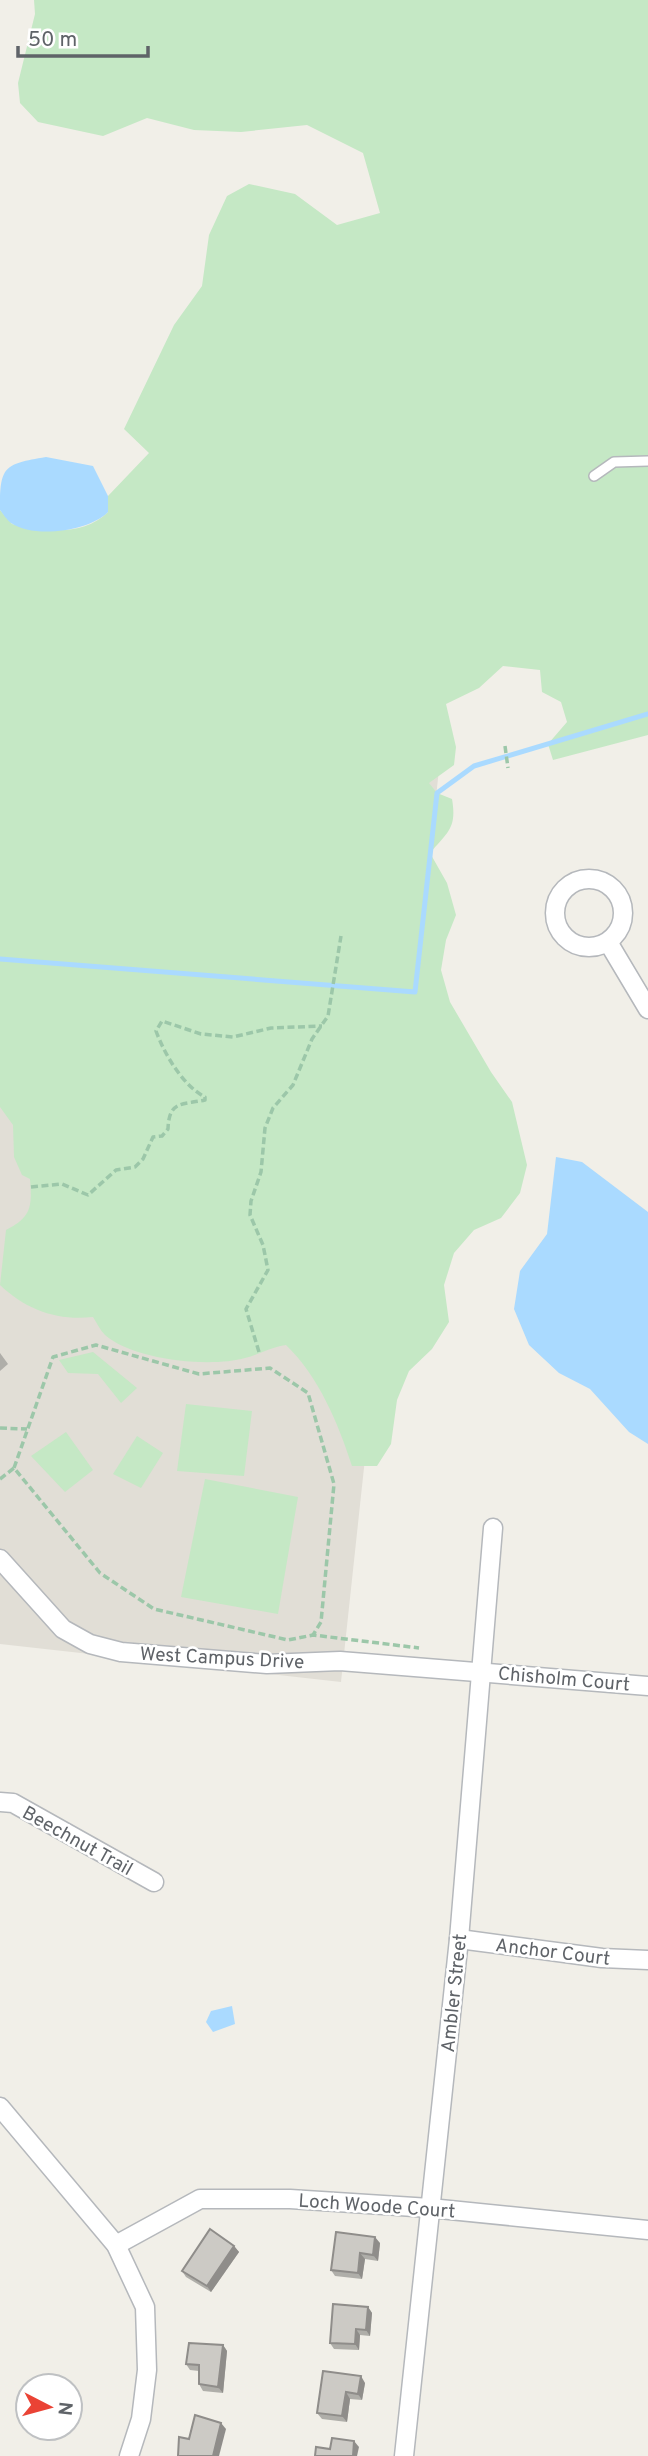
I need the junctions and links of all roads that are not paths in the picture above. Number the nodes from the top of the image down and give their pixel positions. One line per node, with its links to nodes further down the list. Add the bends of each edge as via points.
1 (648, 460): 2 (lane, via 614,462)
2 (594, 476)
3 (608, 942): 4 (street)
4 (648, 1009)
5 (493, 1528): 7 (street, Ambler Street)
6 (0, 1559): 7 (street, West Campus Drive, via 63,1629 90,1644 121,1652 267,1664 340,1661)
7 (480, 1671): 8 (street, Chisholm Court); 11 (street, Ambler Street)
8 (648, 1686)
9 (0, 1802): 10 (street, Beechnut Trail, via 13,1803)
10 (155, 1882)
11 (459, 1939): 12 (street, Anchor Court); 14 (street, Ambler Street)
12 (648, 1960)
13 (0, 2107): 16 (street)
14 (430, 2207): 15 (street, Loch Woode Court); 16 (street, Loch Woode Court, via 200,2199); 18 (street, Ambler Street)
15 (648, 2230)
16 (116, 2245): 17 (street, via 145,2307 147,2370 141,2419)
17 (129, 2456)
18 (404, 2456)

